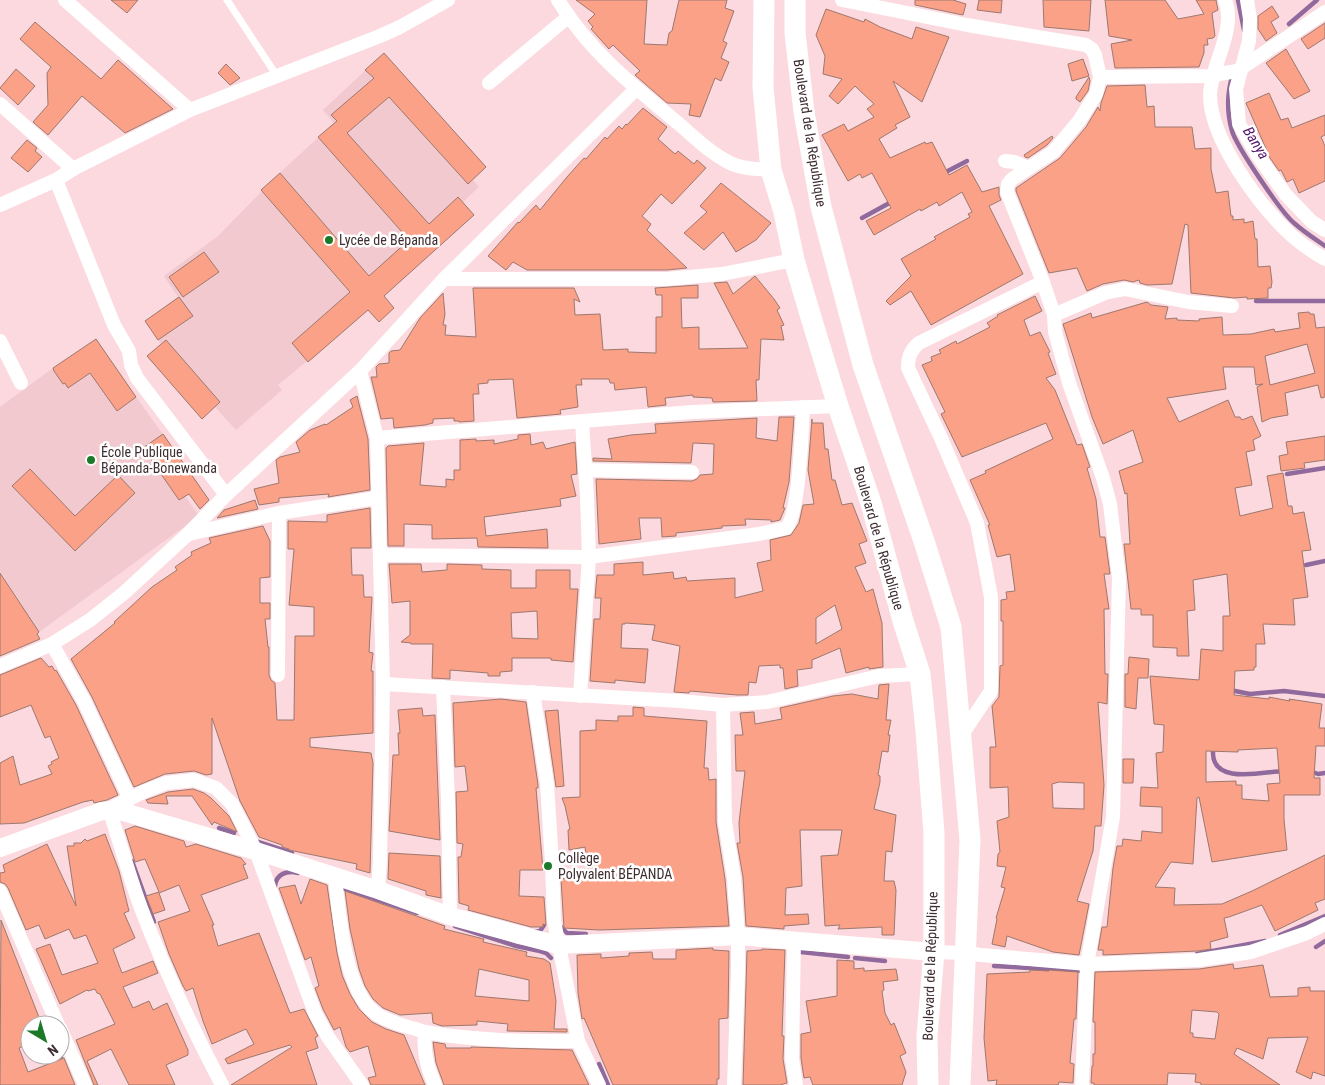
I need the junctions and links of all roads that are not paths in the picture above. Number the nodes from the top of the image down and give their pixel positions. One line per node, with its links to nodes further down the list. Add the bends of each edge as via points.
1 (65, 0): 19 (street)
2 (227, 0): 14 (lane)
3 (448, 0): 14 (street, via 400,28)
4 (558, 0): 11 (street)
5 (764, 0): 23 (main road, Boulevard de la République, via 764,87)
6 (795, 0): 57 (main road, Boulevard de la République, via 795,33 803,102 821,207 863,365 950,626)
7 (842, 0): 15 (street, via 1086,45 1095,55)
8 (1226, 0): 13 (street, via 1227,28)
9 (1247, 0): 12 (street, via 1249,41)
10 (1325, 12): 12 (street)
11 (568, 17): 16 (street); 17 (street, via 602,58)
12 (1240, 69): 13 (street); 26 (street, via 1236,89 1239,124 1286,195 1312,222)
13 (1216, 75): 15 (street); 28 (street, via 1210,96 1217,127 1228,152 1265,207 1291,235)
14 (277, 76): 19 (street)
15 (1100, 77): 22 (street, via 1096,94 1079,121 1053,152)
16 (490, 83)
17 (636, 89): 23 (street, via 713,153 731,164); 29 (street)
18 (0, 104): 21 (street)
19 (190, 110): 21 (street)
20 (1005, 161): 22 (street)
21 (73, 168): 24 (street)
22 (1028, 168): 30 (street, via 1012,179 1007,192)
23 (771, 170): 27 (main road, Boulevard de la République)
24 (56, 180): 25 (street); 42 (street, via 114,325 129,351 137,378)
25 (0, 205)
26 (1325, 230)
27 (794, 260): 29 (street, via 722,274 667,279); 36 (main road, Boulevard de la République)
28 (1325, 260)
29 (444, 279): 34 (street)
30 (1043, 282): 32 (street); 57 (street, via 919,342 908,359 908,368 977,524 991,597 991,691)
31 (1232, 306): 32 (street, via 1188,302 1125,289 1105,293)
32 (1054, 315): 72 (street, via 1055,332 1069,383 1110,504 1119,578 1113,817)
33 (0, 341): 35 (street)
34 (360, 371): 39 (street); 42 (street)
35 (21, 383)
36 (838, 406): 37 (street); 50 (main road, Boulevard de la République, via 871,503)
37 (803, 408): 38 (street, via 692,412); 47 (street, via 799,469 788,527 759,534)
38 (582, 422): 39 (street); 40 (street)
39 (377, 438): 43 (street)
40 (585, 470): 41 (street); 47 (street)
41 (692, 472)
42 (226, 495): 45 (street)
43 (377, 498): 44 (street); 46 (street)
44 (279, 513): 45 (street); 51 (street)
45 (188, 534): 48 (street, via 124,593)
46 (381, 555): 47 (street); 52 (street)
47 (589, 557): 55 (street)
48 (52, 644): 49 (street); 58 (street)
49 (0, 666)
50 (920, 674): 56 (street, via 879,676 767,702); 70 (main road, Boulevard de la République, via 934,833)
51 (278, 675)
52 (383, 684): 53 (street); 63 (street)
53 (443, 687): 54 (street); 65 (street)
54 (533, 692): 55 (street); 69 (street, via 547,784)
55 (580, 696): 56 (street)
56 (723, 705): 67 (street, via 725,822)
57 (961, 736): 71 (main road, Boulevard de la République, via 970,840)
58 (130, 798): 59 (street); 61 (street, via 166,783 194,780 216,788 232,804)
59 (109, 809): 60 (street); 61 (street); 78 (street, via 161,958)
60 (0, 848)
61 (256, 851): 62 (street); 79 (street, via 316,1013 328,1037)
62 (335, 876): 63 (street); 74 (street, via 341,930 356,986 367,1005 379,1016)
63 (378, 890): 65 (street)
64 (0, 891): 73 (street)
65 (450, 916): 69 (street)
66 (1325, 924): 72 (street, via 1307,934 1251,952 1199,960)
67 (738, 936): 68 (street); 69 (street); 82 (street)
68 (794, 940): 70 (street); 83 (street, via 792,1059)
69 (558, 945): 75 (street)
70 (934, 952): 71 (street); 84 (main road, Boulevard de la République, via 926,1036)
71 (965, 953): 72 (street); 85 (main road, Boulevard de la République)
72 (1087, 964): 86 (street)
73 (54, 1015)
74 (425, 1032): 75 (street, via 528,1041); 80 (street, via 425,1056)
75 (578, 1041): 81 (street)
76 (70, 1051): 77 (street)
77 (85, 1085)
78 (222, 1085)
79 (362, 1085)
80 (435, 1085)
81 (599, 1085)
82 (734, 1085)
83 (796, 1085)
84 (928, 1085)
85 (960, 1085)
86 (1082, 1085)

